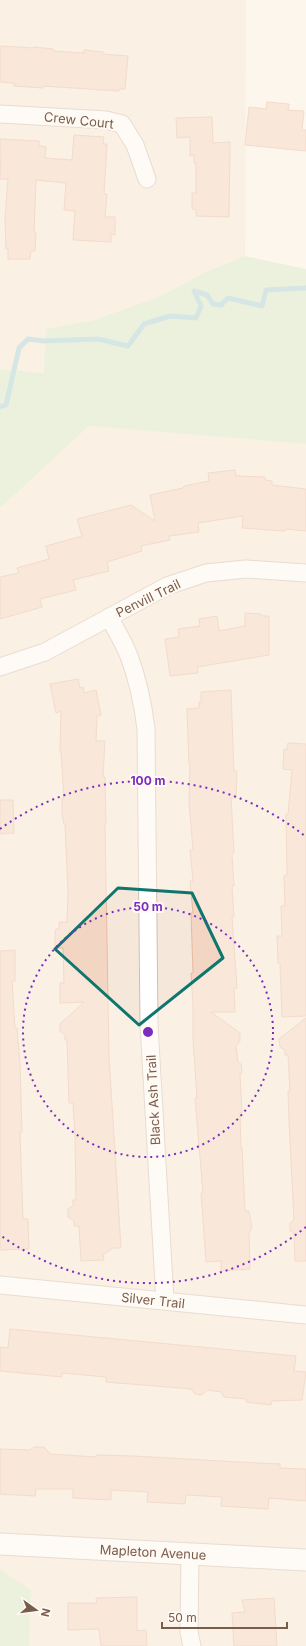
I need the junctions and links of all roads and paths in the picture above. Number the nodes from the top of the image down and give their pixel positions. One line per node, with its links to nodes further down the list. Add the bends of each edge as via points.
1 (0, 114): 2 (street, Crew Court, via 87,118 122,124 135,145)
2 (148, 179)
3 (306, 573): 4 (street, Penvill Trail, via 246,569 206,573 167,586)
4 (110, 617): 5 (street, Penvill Trail, via 45,652); 7 (street, Black Ash Trail, via 137,679 146,729 149,1025)
5 (0, 667)
6 (0, 1285): 7 (street, Silver Trail)
7 (165, 1301): 8 (street, Silver Trail)
8 (306, 1314)
9 (0, 1544): 10 (street, Mapleton Avenue)
10 (190, 1554): 11 (street, Mapleton Avenue); 12 (street, via 189,1632)
11 (306, 1560)
12 (192, 1646)

